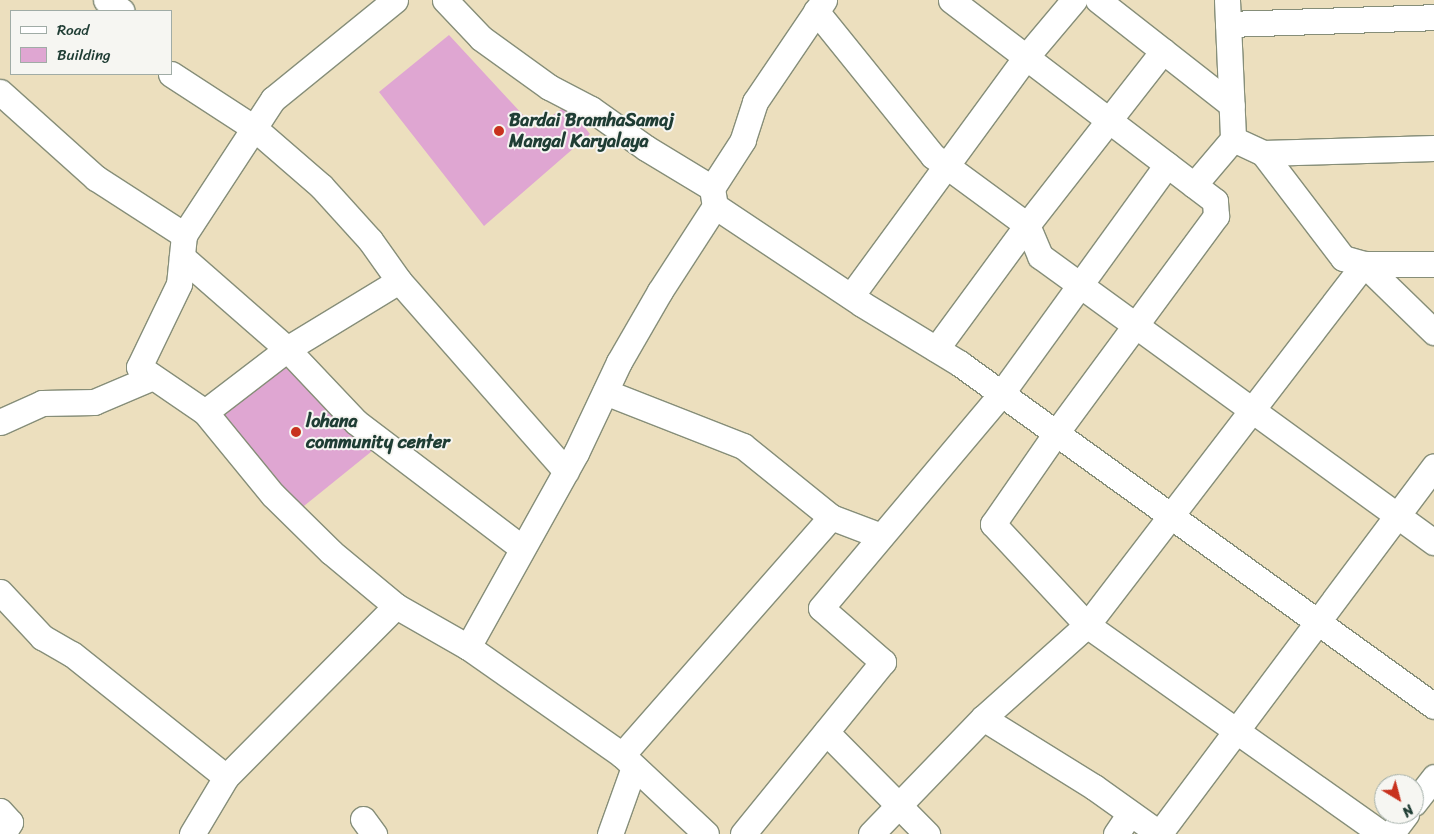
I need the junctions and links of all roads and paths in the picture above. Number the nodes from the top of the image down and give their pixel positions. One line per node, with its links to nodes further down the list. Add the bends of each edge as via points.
1 (106, 0): 9 (street)
2 (395, 0): 18 (street, via 272,99)
3 (444, 0): 25 (street, via 481,38 549,87 591,109)
4 (951, 0): 13 (street)
5 (1074, 0): 13 (street)
6 (1098, 0): 12 (street)
7 (1434, 0): 11 (street)
8 (820, 5): 23 (street, via 933,156); 25 (street, via 755,102 743,140)
9 (121, 10)
10 (1227, 12): 11 (street); 16 (street)
11 (1434, 16)
12 (1163, 51): 16 (street); 17 (street)
13 (1026, 57): 17 (street); 23 (street)
14 (172, 75): 18 (street)
15 (0, 92): 27 (street, via 96,178)
16 (1232, 105): 19 (street)
17 (1108, 120): 22 (street); 26 (street)
18 (254, 128): 27 (street); 30 (street, via 321,186 370,240)
19 (1233, 138): 21 (street); 24 (street)
20 (1434, 148): 21 (street)
21 (1263, 153): 28 (street, via 1343,258)
22 (1167, 164): 24 (street); 31 (street)
23 (945, 165): 26 (street); 32 (street)
24 (1194, 186): 33 (street, via 1215,201 1216,216)
25 (714, 197): 32 (street); 38 (street)
26 (1027, 225): 31 (street, via 1040,256); 36 (street)
27 (183, 246): 35 (street); 37 (street, via 179,284 139,368)
28 (1364, 264): 29 (street); 34 (street); 40 (street)
29 (1434, 264)
30 (399, 281): 35 (street); 45 (street)
31 (1081, 286): 33 (street); 39 (street)
32 (851, 296): 36 (street)
33 (1135, 325): 40 (street); 43 (street)
34 (1434, 332)
35 (287, 348): 41 (street); 51 (street, via 356,422)
36 (936, 349): 39 (street)
37 (153, 377): 41 (street); 42 (street, via 94,402 42,403)
38 (605, 392): 45 (street); 48 (street, via 742,446)
39 (1001, 394): 43 (street); 49 (street)
40 (1251, 410): 46 (street); 47 (street)
41 (205, 412): 53 (street, via 273,495 331,552)
42 (1, 419)
43 (1056, 434): 46 (street); 55 (street, via 993,524)
44 (1434, 467): 47 (street)
45 (566, 471): 51 (street)
46 (1170, 516): 54 (street); 55 (street)
47 (1398, 516): 50 (street); 54 (street)
48 (831, 517): 49 (street); 61 (street)
49 (881, 536): 60 (street, via 821,608 883,662)
50 (1434, 542)
51 (522, 548): 56 (street)
52 (0, 592): 62 (street, via 42,637 72,654)
53 (396, 606): 56 (street); 62 (street)
54 (1318, 622): 57 (street); 59 (street)
55 (1087, 625): 58 (street); 59 (street)
56 (468, 647): 61 (street)
57 (1434, 706)
58 (982, 718): 65 (street); 67 (street)
59 (1236, 730): 77 (street); 78 (street)
60 (826, 732): 65 (street); 73 (street)
61 (628, 761): 71 (street); 72 (street)
62 (226, 777): 70 (street)
63 (1434, 777): 64 (street)
64 (1424, 790)
65 (899, 804): 74 (street); 75 (street)
66 (0, 811): 69 (street, via 10,822)
67 (1130, 813): 76 (street); 77 (street)
68 (1398, 824): 79 (street)
69 (3, 834)
70 (192, 834)
71 (610, 834)
72 (706, 834)
73 (743, 834)
74 (871, 834)
75 (927, 834)
76 (1116, 834)
77 (1159, 834)
78 (1382, 834)
79 (1390, 834)

